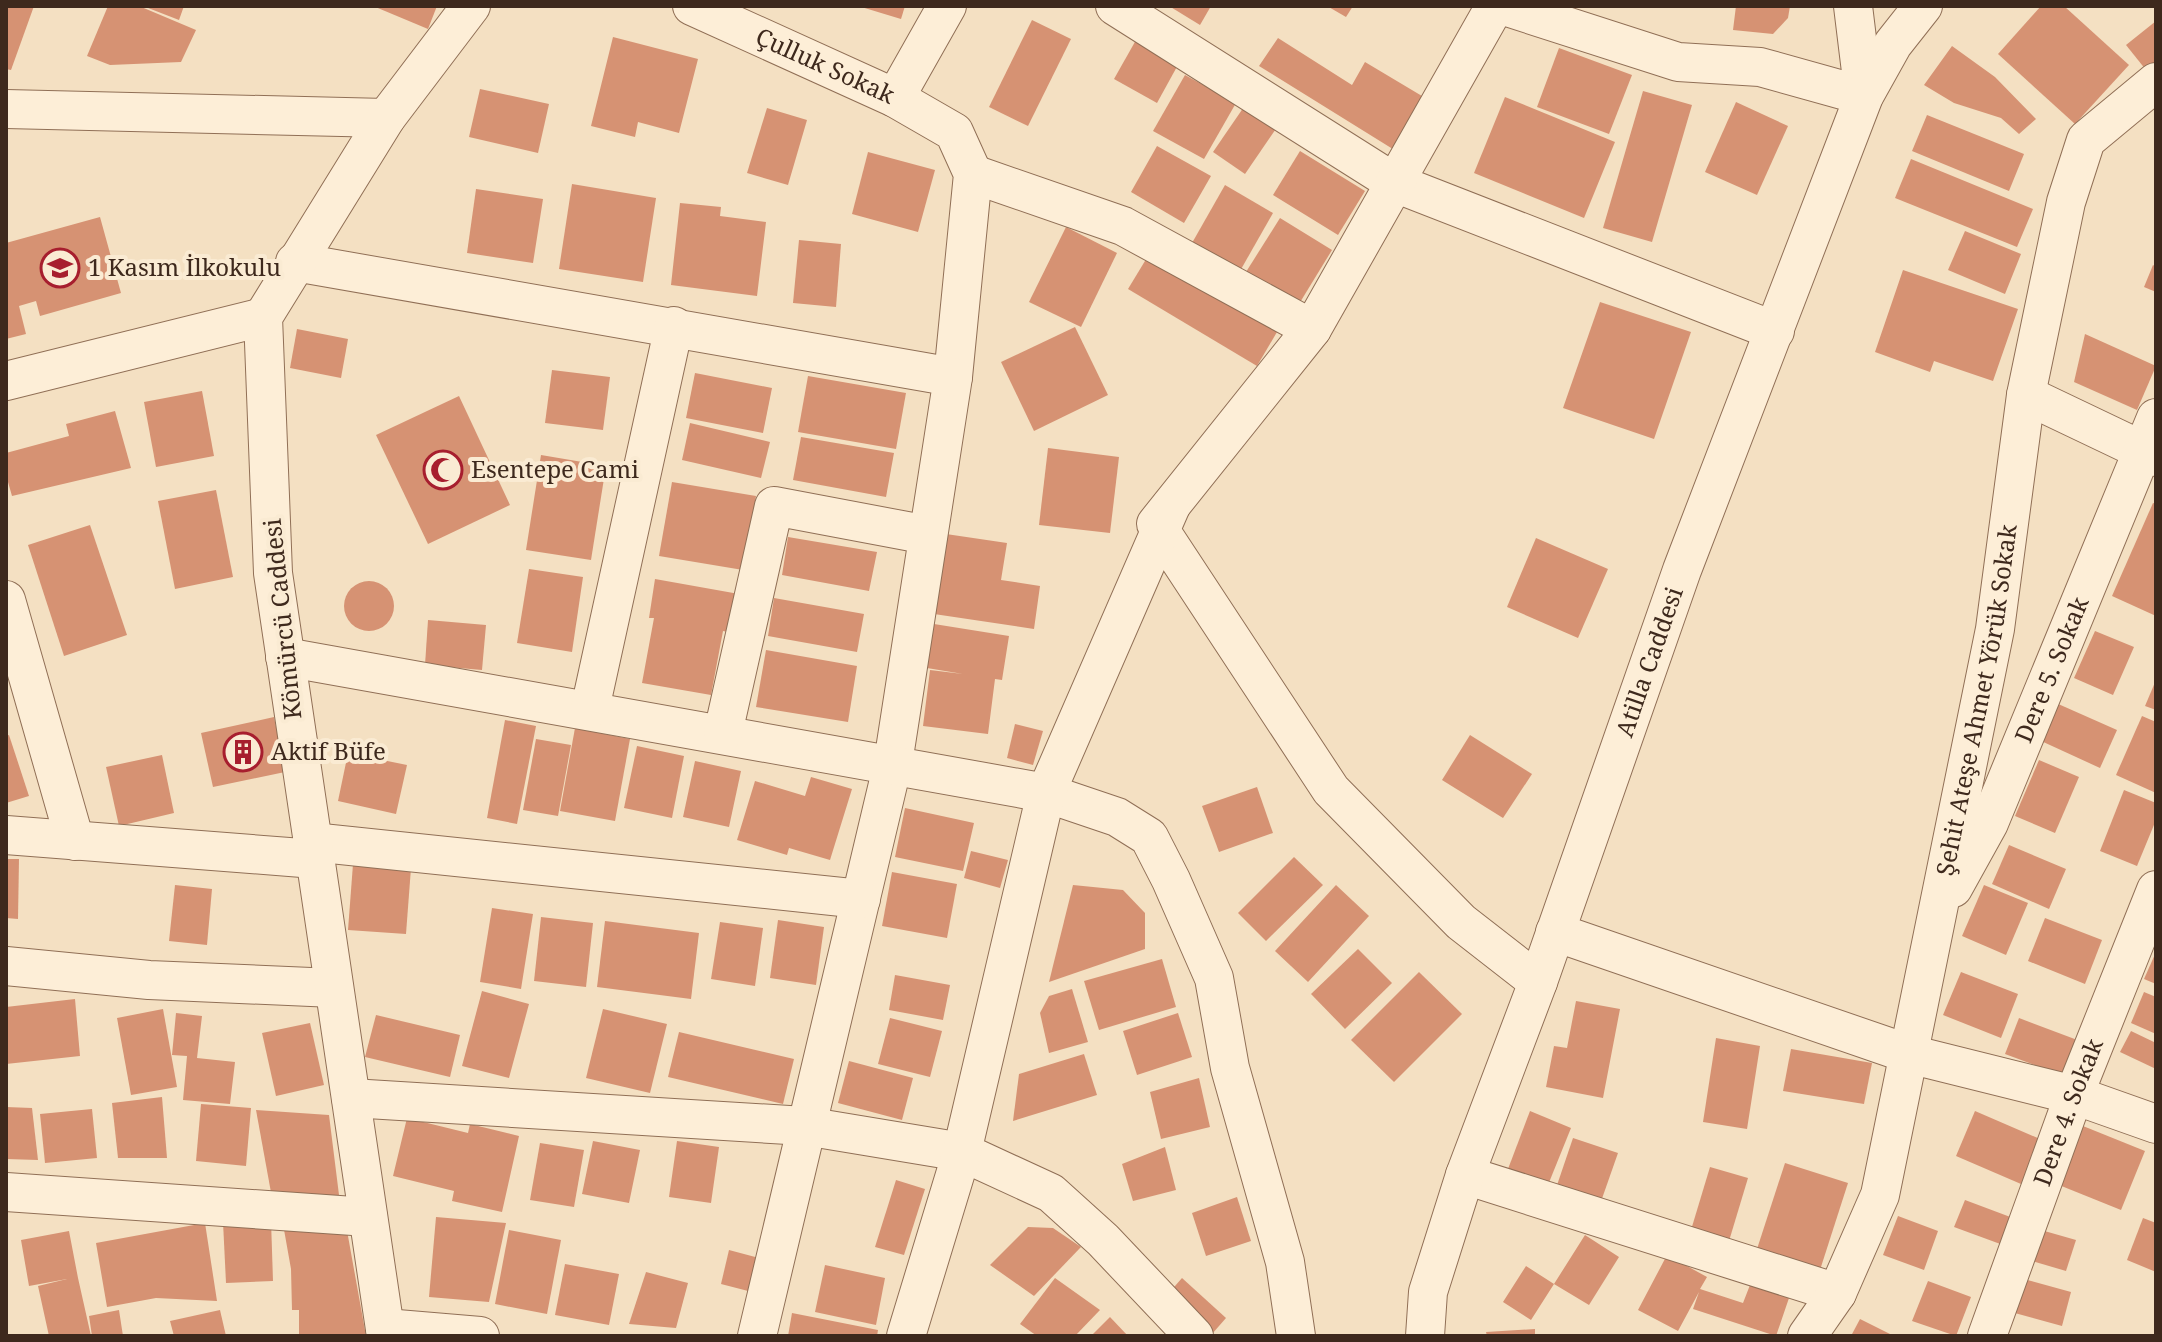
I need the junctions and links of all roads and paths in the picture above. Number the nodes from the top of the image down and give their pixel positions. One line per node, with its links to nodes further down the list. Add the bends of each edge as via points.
1 (471, 6): 13 (street)
2 (947, 6): 11 (street)
3 (1115, 6): 15 (street)
4 (1495, 6): 15 (street)
5 (1504, 6): 10 (street, via 1678,62 1760,67)
6 (1853, 6): 10 (street)
7 (1923, 6): 10 (street, Atilla Caddesi, via 1893,44)
8 (697, 7): 11 (street, Çulluk Sokak)
9 (2152, 86): 23 (street, Şehit Ateşe Ahmet Yörük Sokak, via 2086,140 2066,202)
10 (1864, 96): 20 (street, Atilla Caddesi)
11 (895, 98): 14 (street, Çulluk Sokak, via 954,132)
12 (6, 109): 13 (street)
13 (386, 118): 16 (street)
14 (973, 174): 19 (street, via 1123,226); 21 (street)
15 (1395, 183): 19 (street); 20 (street)
16 (295, 262): 17 (street); 18 (street)
17 (263, 317): 22 (street); 28 (street, Kömürcü Caddesi, via 273,573)
18 (674, 326): 21 (street); 29 (street)
19 (1312, 329): 25 (street)
20 (1775, 331): 39 (street, Atilla Caddesi, via 1682,570)
21 (953, 377): 26 (street)
22 (6, 381)
23 (2026, 395): 24 (street); 38 (street, Şehit Ateşe Ahmet Yörük Sokak, via 1995,629)
24 (2151, 442): 38 (street, Dere 5. Sokak, via 1989,823)
25 (1165, 518): 32 (street); 41 (street, via 1331,790 1461,922)
26 (928, 535): 30 (street, via 774,506); 31 (street)
27 (6, 600): 34 (street)
28 (285, 657): 29 (street); 35 (street, Kömürcü Caddesi)
29 (590, 709): 30 (street)
30 (723, 733): 31 (street)
31 (893, 763): 32 (street); 37 (street)
32 (1046, 793): 48 (street); 58 (street, via 1117,817 1149,837 1171,880 1214,978 1230,1068 1285,1262)
33 (6, 835): 34 (street)
34 (75, 841): 35 (street)
35 (314, 851): 37 (street); 42 (street, Kömürcü Caddesi)
36 (2156, 890): 44 (street, Dere 4. Sokak)
37 (861, 899): 47 (street)
38 (1937, 918): 43 (street, Şehit Ateşe Ahmet Yörük Sokak)
39 (1555, 932): 41 (street, Atilla Caddesi); 43 (street)
40 (6, 966): 42 (street, via 149,980)
41 (1538, 982): 49 (street, Atilla Caddesi)
42 (334, 988): 45 (street, Kömürcü Caddesi)
43 (1909, 1054): 44 (street); 52 (street, Şehit Ateşe Ahmet Yörük Sokak, via 1880,1195)
44 (2074, 1095): 46 (street); 61 (street, Dere 4. Sokak)
45 (351, 1098): 47 (street); 51 (street, Kömürcü Caddesi)
46 (2156, 1124)
47 (805, 1126): 48 (street); 55 (street)
48 (962, 1152): 56 (street); 57 (street, via 1051,1193)
49 (1465, 1175): 52 (street); 59 (street, Atilla Caddesi, via 1428,1292)
50 (6, 1192): 51 (street)
51 (368, 1217): 53 (street, Kömürcü Caddesi)
52 (1837, 1293): 60 (street, Şehit Ateşe Ahmet Yörük Sokak)
53 (386, 1332): 54 (street)
54 (480, 1336)
55 (757, 1336)
56 (906, 1336)
57 (1194, 1336)
58 (1296, 1336)
59 (1425, 1336)
60 (1807, 1336)
61 (1987, 1336)

